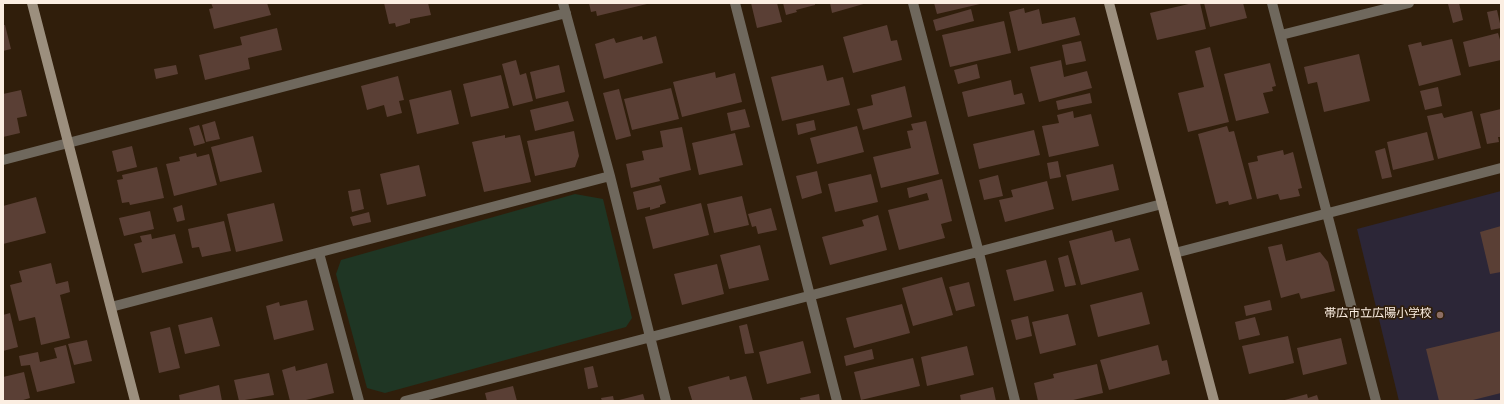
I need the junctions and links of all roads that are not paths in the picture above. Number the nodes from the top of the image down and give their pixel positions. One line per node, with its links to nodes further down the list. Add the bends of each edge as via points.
1 (32, 3): 9 (street)
2 (735, 3): 18 (street)
3 (913, 3): 16 (street)
4 (1108, 3): 13 (street)
5 (1272, 3): 8 (street)
6 (1408, 3): 8 (street)
7 (565, 8): 9 (street); 12 (street)
8 (1281, 35): 14 (street)
9 (69, 142): 10 (street); 19 (street)
10 (3, 160)
11 (1501, 168): 14 (street)
12 (610, 176): 15 (street); 20 (street)
13 (1162, 204): 16 (street); 17 (street)
14 (1327, 213): 17 (street); 28 (street)
15 (319, 253): 19 (street); 22 (street)
16 (979, 253): 18 (street); 26 (street)
17 (1175, 253): 27 (street)
18 (810, 297): 20 (street); 25 (street)
19 (111, 307): 21 (street)
20 (650, 338): 23 (street); 24 (street)
21 (135, 401)
22 (359, 401)
23 (405, 401)
24 (666, 401)
25 (837, 401)
26 (1015, 401)
27 (1214, 401)
28 (1376, 401)

